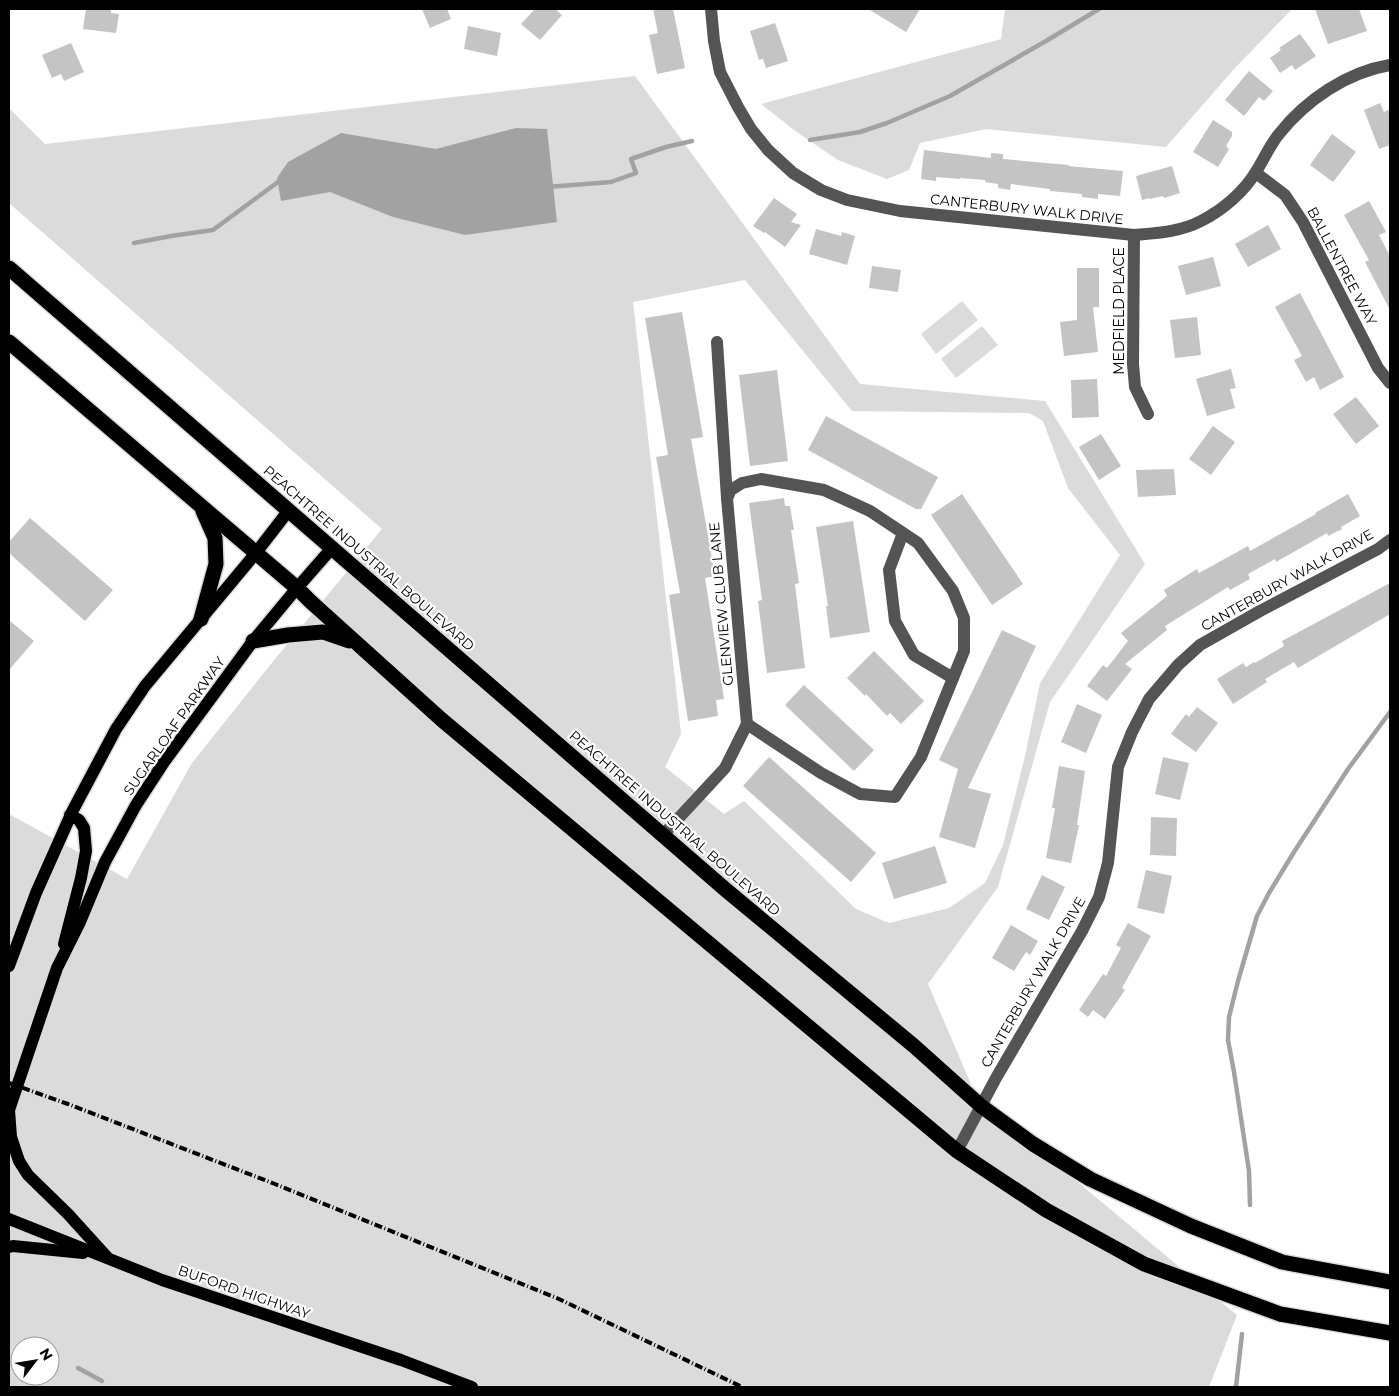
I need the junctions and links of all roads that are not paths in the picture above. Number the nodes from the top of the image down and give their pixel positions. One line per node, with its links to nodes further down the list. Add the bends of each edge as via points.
1 (711, 9): 4 (street, CANTERBURY WALK DRIVE, via 720,72 738,108 768,150 820,190 847,200 900,211)
2 (1390, 65): 3 (street, CANTERBURY WALK DRIVE, via 1349,78 1301,111 1278,135)
3 (1256, 173): 4 (street, CANTERBURY WALK DRIVE, via 1243,189 1200,222 1173,230); 8 (street, BALLENTREE WAY, via 1285,196 1302,222 1378,368)
4 (1134, 235): 9 (street, MEDFIELD PLACE, via 1133,364 1135,386)
5 (9, 268): 12 (highway, PEACHTREE INDUSTRIAL BOULEVARD)
6 (9, 342): 11 (highway)
7 (717, 342): 10 (street, GLENVIEW CLUB LANE)
8 (1390, 383)
9 (1148, 414)
10 (727, 498): 13 (street, via 731,490 742,483 760,478 824,490 870,510); 22 (street, GLENVIEW CLUB LANE)
11 (202, 508): 16 (highway); 18 (highway, via 215,538 216,564)
12 (289, 510): 15 (highway, PEACHTREE INDUSTRIAL BOULEVARD); 16 (main road)
13 (903, 533): 21 (street, via 918,543 953,590 964,618 964,651); 21 (street, via 889,570 895,620 914,655)
14 (1390, 540): 27 (street, CANTERBURY WALK DRIVE, via 1200,645 1149,699 1118,767 1108,863 1099,897)
15 (332, 548): 17 (main road, SUGARLOAF PARKWAY); 24 (highway, PEACHTREE INDUSTRIAL BOULEVARD)
16 (255, 554): 17 (highway); 18 (main road)
17 (297, 588): 19 (main road, SUGARLOAF PARKWAY); 20 (highway)
18 (201, 619): 23 (main road, via 145,686 116,729)
19 (253, 641): 20 (highway, via 322,632); 26 (main road, SUGARLOAF PARKWAY, via 136,805 105,862)
20 (356, 644): 29 (highway, via 442,720)
21 (953, 678): 22 (street, via 921,758 895,796 860,794 821,773)
22 (747, 724): 24 (street, via 725,768)
23 (70, 815): 25 (main road); 26 (main road, via 84,828 86,850)
24 (663, 835): 27 (highway, PEACHTREE INDUSTRIAL BOULEVARD)
25 (9, 966)
26 (57, 968): 28 (main road, SUGARLOAF PARKWAY)
27 (981, 1106): 29 (street, CANTERBURY WALK DRIVE); 33 (highway, PEACHTREE INDUSTRIAL BOULEVARD, via 1033,1144 1090,1179 1191,1226 1282,1262)
28 (9, 1110): 32 (main road, via 11,1138 19,1161)
29 (957, 1151): 34 (highway, via 1046,1210 1144,1264 1280,1314)
30 (9, 1219): 32 (main road, BUFORD HIGHWAY)
31 (9, 1247): 32 (main road)
32 (104, 1257): 35 (main road, BUFORD HIGHWAY)
33 (1390, 1282)
34 (1390, 1333)
35 (472, 1387)

